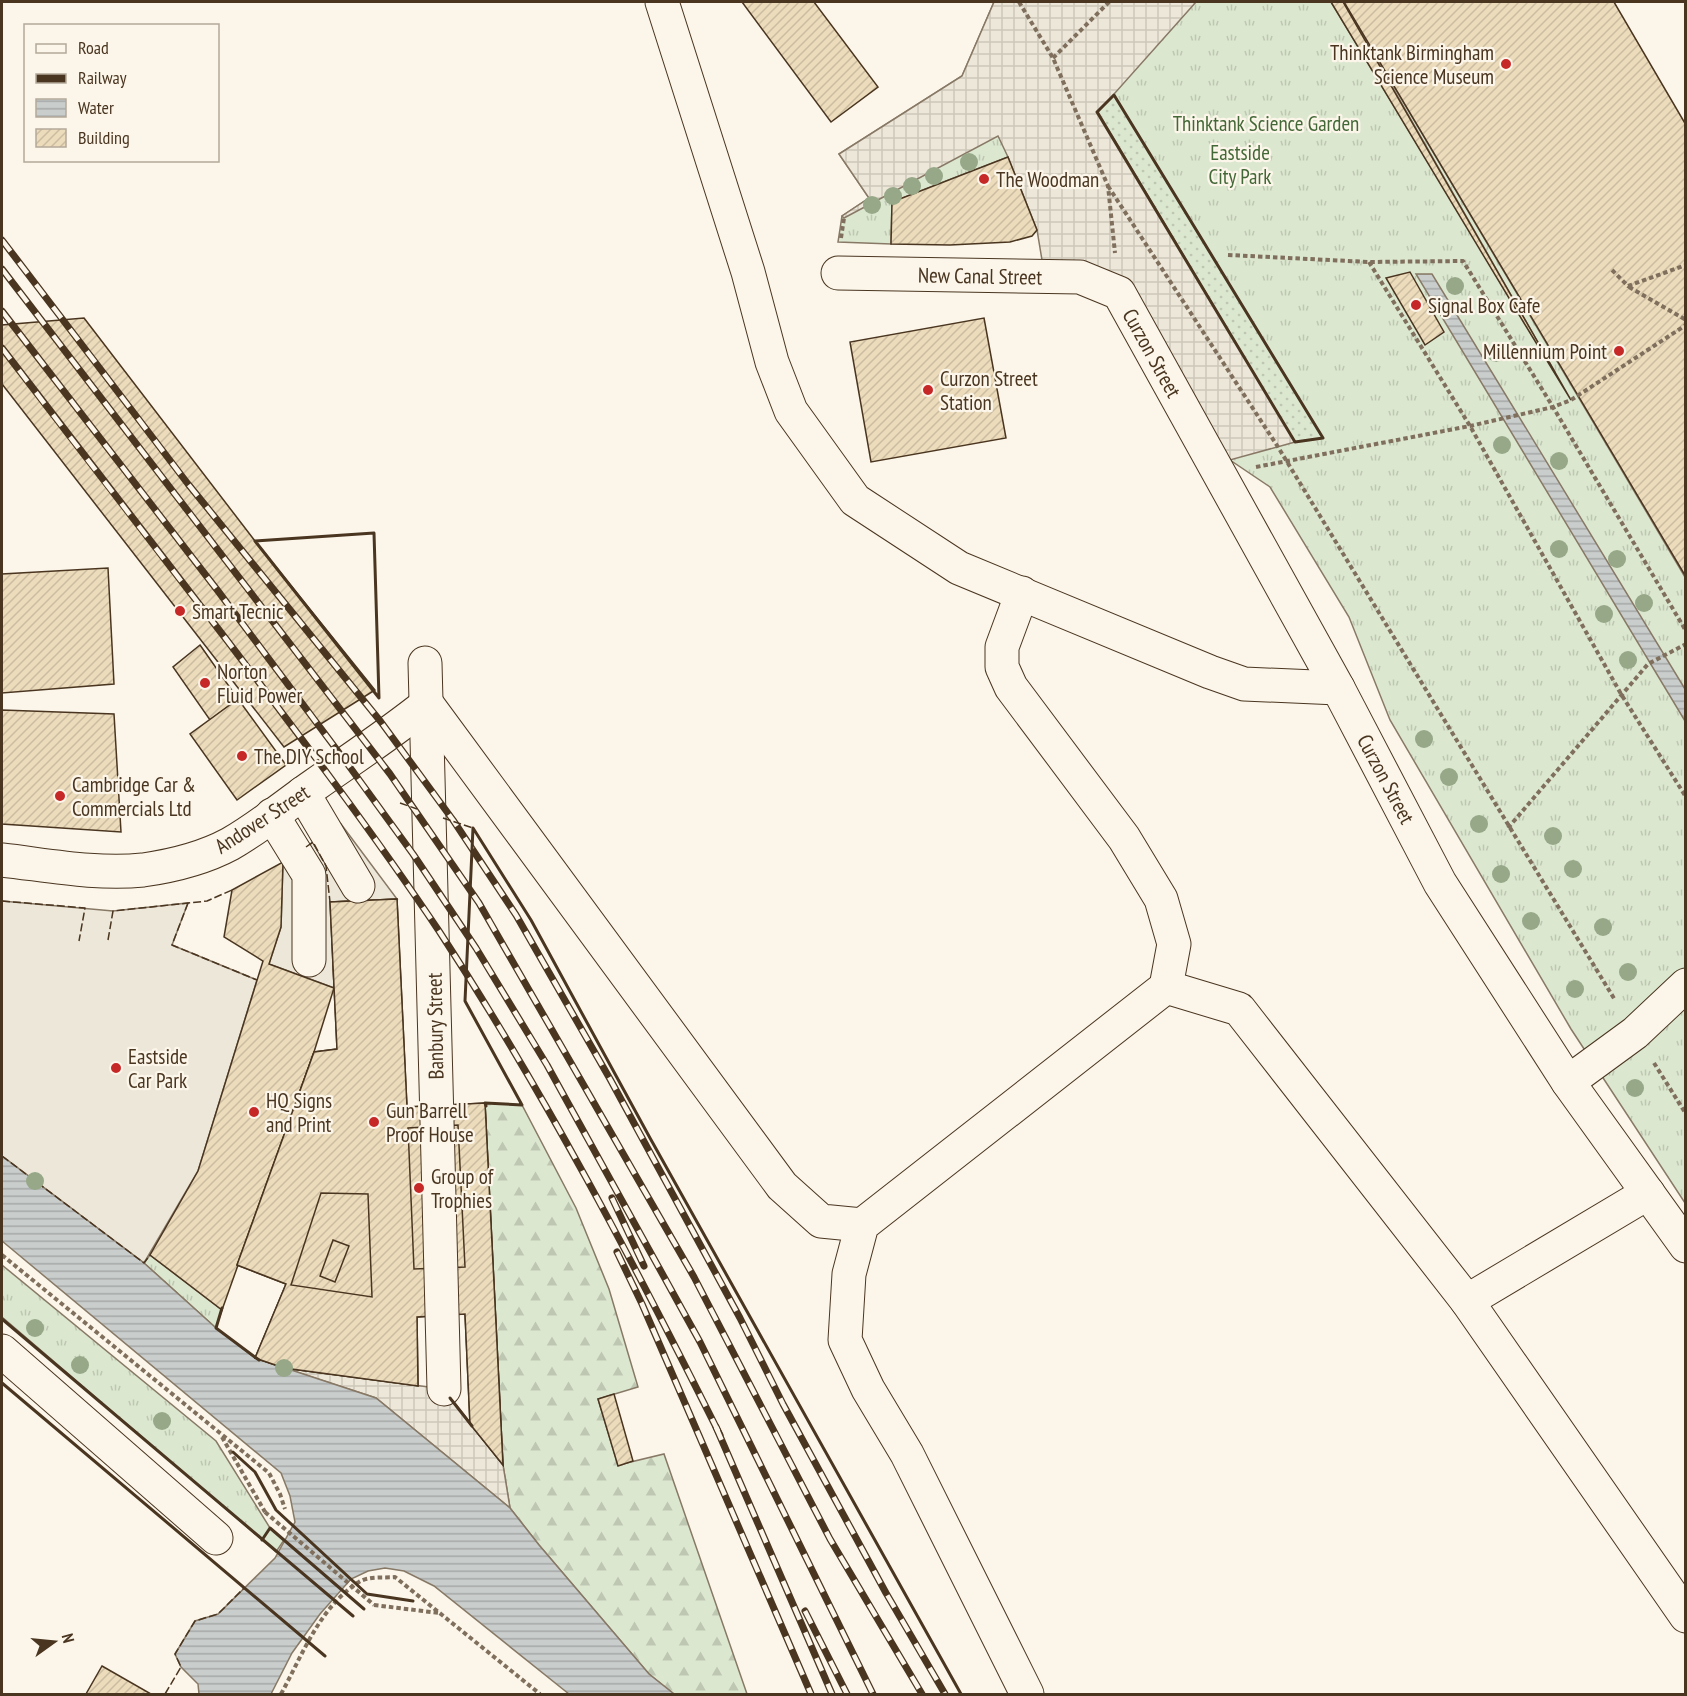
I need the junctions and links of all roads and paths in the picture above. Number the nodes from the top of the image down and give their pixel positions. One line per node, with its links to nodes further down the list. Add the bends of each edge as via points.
1 (662, 2): 19 (street, via 748,272 772,362 791,411 855,500 959,568)
2 (1019, 2): 4 (path)
3 (1109, 2): 4 (path)
4 (1053, 58): 5 (path)
5 (1108, 186): 12 (path); 17 (path)
6 (1228, 255): 7 (path)
7 (1369, 262): 15 (path, via 1463,261); 16 (path)
8 (1686, 264): 11 (path)
9 (1612, 270): 11 (path)
10 (838, 273): 12 (street, New Canal Street, via 1080,277)
11 (1628, 286): 13 (path)
12 (1119, 292): 18 (street, Curzon Street)
13 (1686, 320)
14 (1686, 325): 15 (path, via 1571,400)
15 (1553, 406): 16 (path); 20 (path)
16 (1470, 426): 17 (path); 24 (path)
17 (1286, 460): 18 (path); 29 (path)
18 (1220, 474): 23 (street, Curzon Street)
19 (1022, 593): 23 (street, via 1244,684); 34 (street, via 1002,647 1002,667 1011,687 1124,838 1161,899 1174,944)
20 (1686, 631)
21 (1686, 644): 24 (path, via 1648,664)
22 (425, 663): 25 (street, Banbury Street)
23 (1338, 688): 36 (street, Curzon Street, via 1440,883)
24 (1621, 694): 27 (path); 29 (path)
25 (427, 704): 26 (street, Andover Street); 39 (street, via 782,1186 821,1221); 44 (street, Banbury Street)
26 (303, 793): 28 (street, Andover Street); 31 (street)
27 (1686, 797)
28 (272, 815): 30 (street, Andover Street, via 228,845 170,865 141,870); 32 (street, via 309,875)
29 (1508, 828): 35 (path)
30 (2, 860)
31 (358, 886)
32 (309, 960)
33 (1686, 985): 35 (street)
34 (1166, 987): 39 (street); 42 (street, via 1239,1009)
35 (1635, 1033): 36 (street); 37 (path)
36 (1568, 1082): 38 (street, Curzon Street)
37 (1686, 1114)
38 (1648, 1193): 40 (street, Curzon Street); 42 (street)
39 (862, 1225): 52 (street, via 849,1275 845,1340 868,1389 907,1454)
40 (1686, 1246)
41 (2, 1255): 45 (path)
42 (1467, 1301): 49 (street)
43 (2, 1351): 47 (street)
44 (444, 1389)
45 (220, 1434): 46 (path, via 269,1473); 48 (path, bridge, via 265,1512 374,1605)
46 (285, 1509)
47 (216, 1538)
48 (440, 1614): 50 (path, via 396,1577 361,1580 330,1607); 51 (path)
49 (1686, 1616)
50 (281, 1695)
51 (540, 1695)
52 (1027, 1695)

